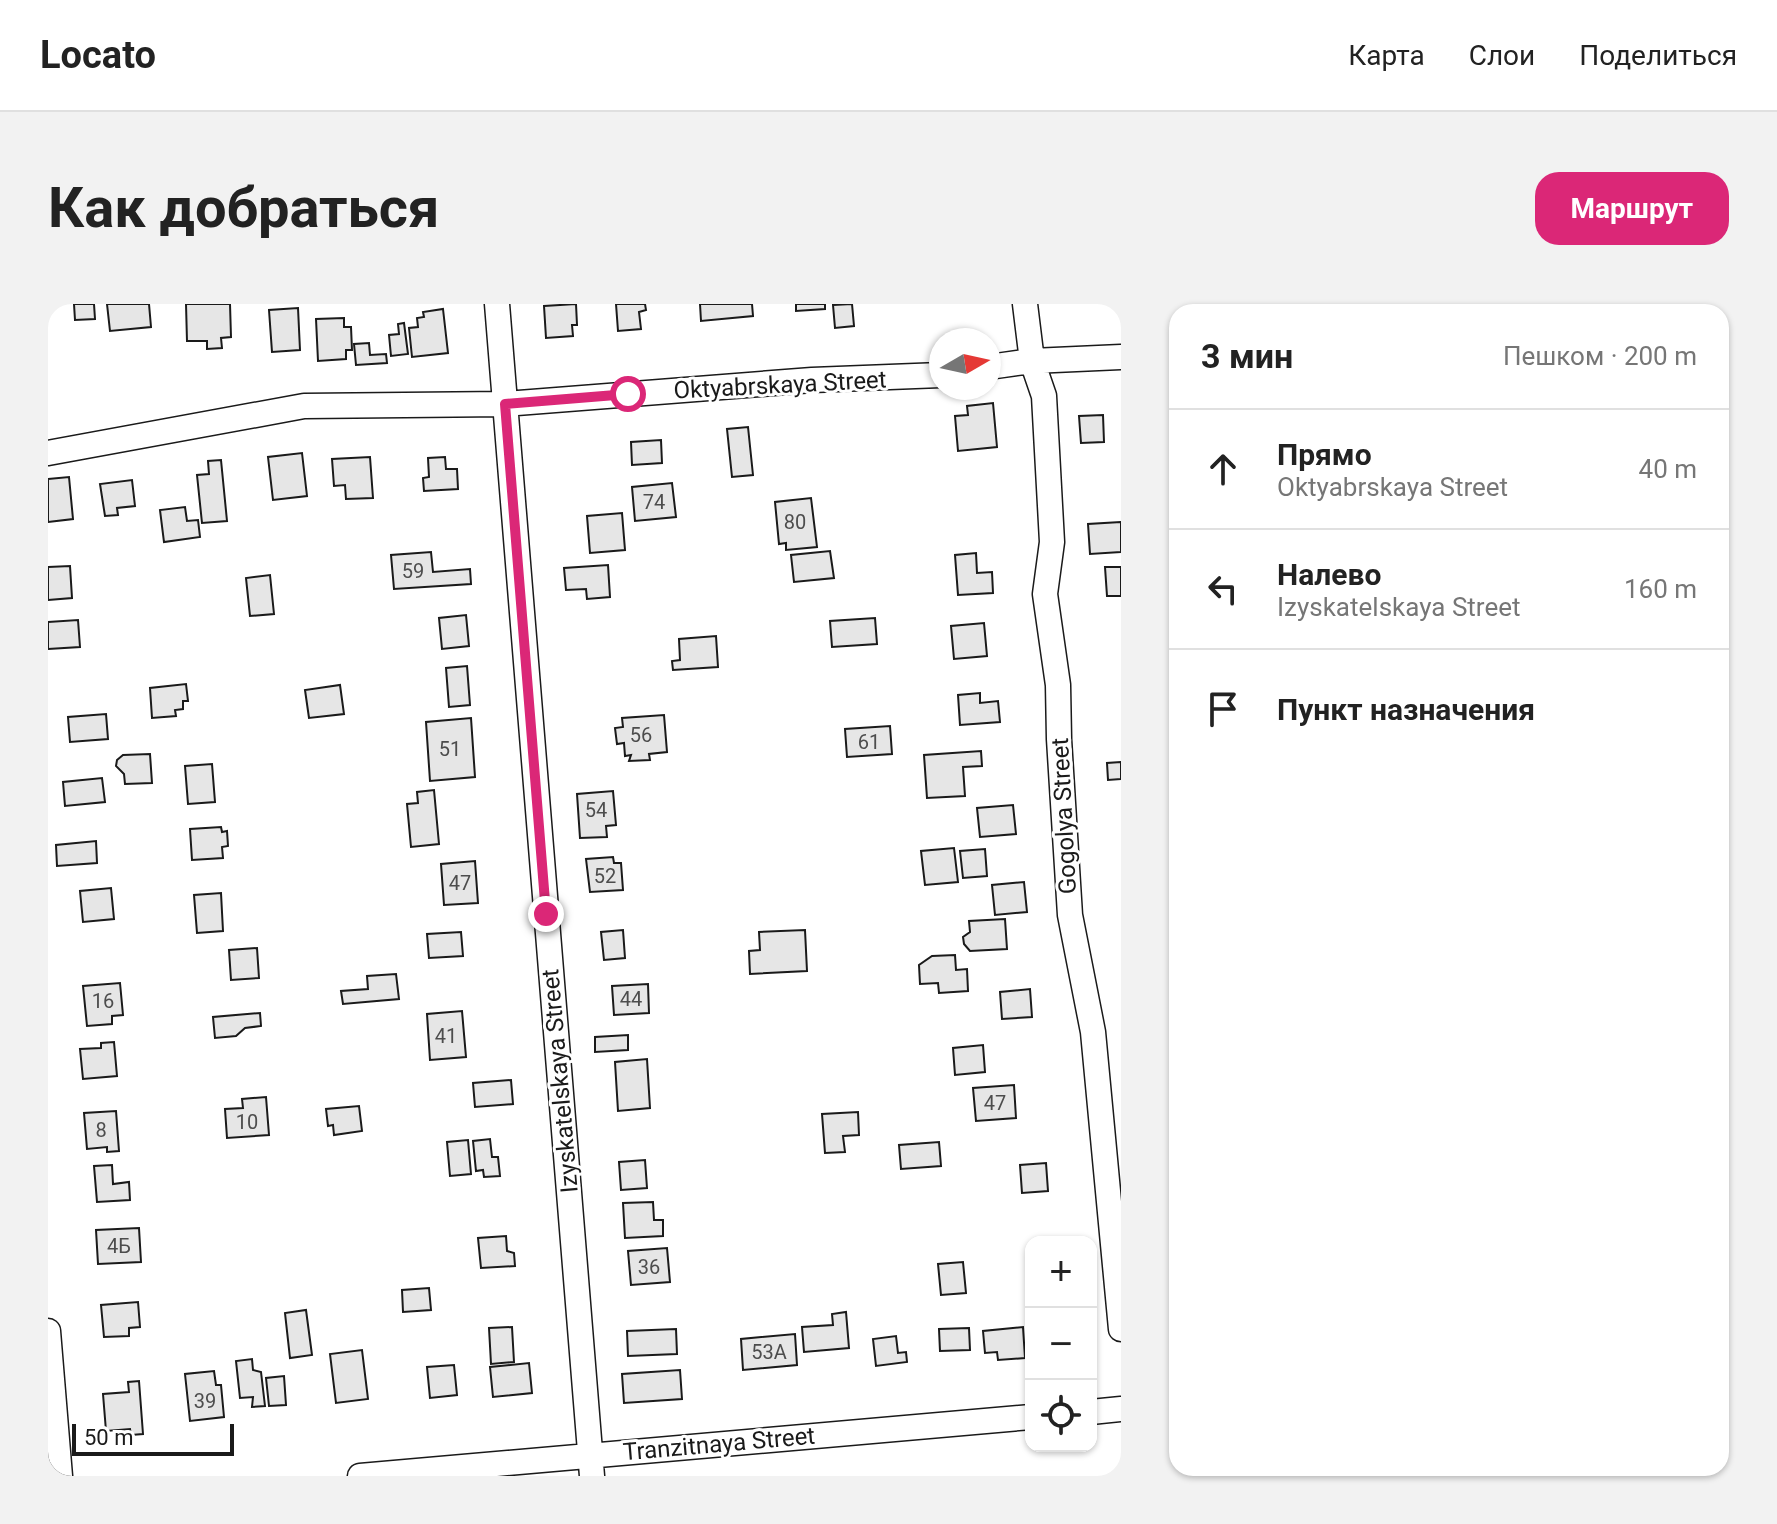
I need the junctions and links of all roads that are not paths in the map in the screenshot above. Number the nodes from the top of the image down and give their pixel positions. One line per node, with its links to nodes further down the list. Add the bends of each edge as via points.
1 (497, 304): 7 (street, Izyskatelskaya Street)
2 (1025, 304): 4 (street, Gogolya Street)
3 (1121, 357): 4 (street)
4 (1032, 361): 5 (street); 9 (street, Gogolya Street, via 1044,396 1052,542 1045,594 1058,685 1070,915 1093,1032)
5 (1001, 365)
6 (929, 375): 7 (street, Oktyabrskaya Street)
7 (505, 404): 8 (street, Oktyabrskaya Street, via 304,406); 14 (street, Izyskatelskaya Street)
8 (48, 453)
9 (1121, 1329)
10 (48, 1331): 15 (street)
11 (1121, 1409): 12 (street)
12 (1097, 1411)
13 (1025, 1418): 14 (street, Tranzitnaya Street)
14 (591, 1466): 16 (street, Tranzitnaya Street)
15 (60, 1476)
16 (360, 1476)

